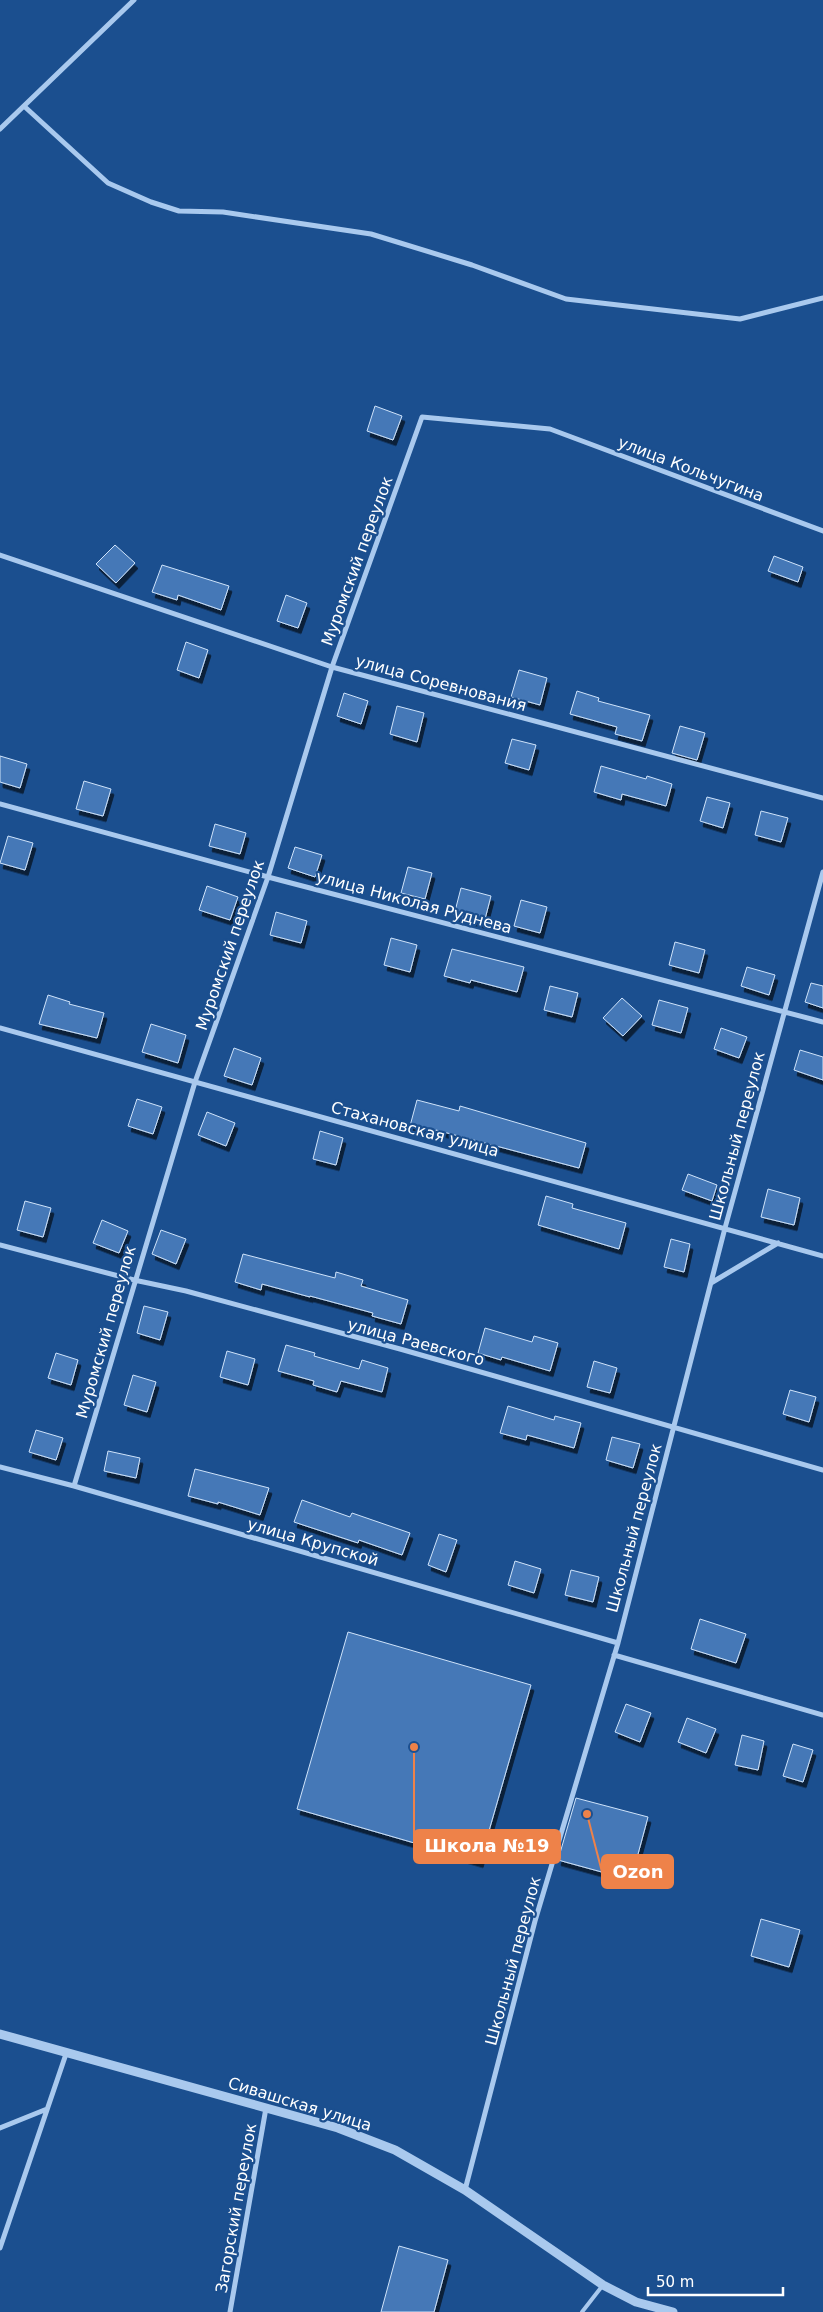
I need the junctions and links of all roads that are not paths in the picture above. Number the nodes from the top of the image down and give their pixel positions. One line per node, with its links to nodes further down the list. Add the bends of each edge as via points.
1 (134, 0): 2 (street)
2 (25, 107): 3 (street); 4 (street, via 108,183 179,211 223,212 372,234 566,299 740,319)
3 (0, 129)
4 (823, 298)
5 (422, 417): 6 (street, улица Кольчугина, via 550,429); 8 (street, Муромский переулок)
6 (823, 531)
7 (0, 556): 8 (street, улица Соревнования)
8 (332, 667): 9 (street, улица Соревнования); 12 (street, Муромский переулок)
9 (823, 798)
10 (0, 804): 12 (street, улица Николая Руднева)
11 (823, 872): 13 (street, Школьный переулок)
12 (268, 877): 13 (street, улица Николая Руднева); 16 (street, Муромский переулок)
13 (783, 1011): 14 (street, улица Николая Руднева); 17 (street, Школьный переулок)
14 (823, 1022)
15 (0, 1028): 16 (street, Стахановская улица)
16 (195, 1082): 17 (street, Стахановская улица); 21 (street, Муромский переулок)
17 (725, 1228): 18 (street, Стахановская улица); 22 (street, Школьный переулок)
18 (778, 1243): 20 (street, Стахановская улица); 22 (street)
19 (0, 1245): 21 (street, улица Раевского)
20 (823, 1256)
21 (134, 1280): 23 (street, улица Раевского, via 186,1291); 26 (street, Муромский переулок)
22 (711, 1283): 23 (street, Школьный переулок)
23 (673, 1427): 25 (street, улица Раевского); 27 (street, Школьный переулок)
24 (0, 1467): 26 (street, улица Крупской)
25 (823, 1470)
26 (74, 1486): 27 (street, улица Крупской)
27 (618, 1643): 28 (street, Школьный переулок)
28 (614, 1655): 29 (street); 35 (street, Школьный переулок, via 535,1921)
29 (823, 1715)
30 (0, 2034): 31 (street, Сивашская улица)
31 (66, 2054): 32 (street, Сивашская улица); 33 (street)
32 (266, 2108): 35 (street, Сивашская улица, via 338,2128 395,2150); 38 (street, Загорский переулок)
33 (47, 2109): 34 (street); 36 (street)
34 (0, 2128)
35 (465, 2190): 37 (street, Сивашская улица)
36 (0, 2248)
37 (603, 2285): 39 (lane); 40 (street, Сивашская улица, via 636,2302)
38 (230, 2312)
39 (582, 2312)
40 (673, 2312)

